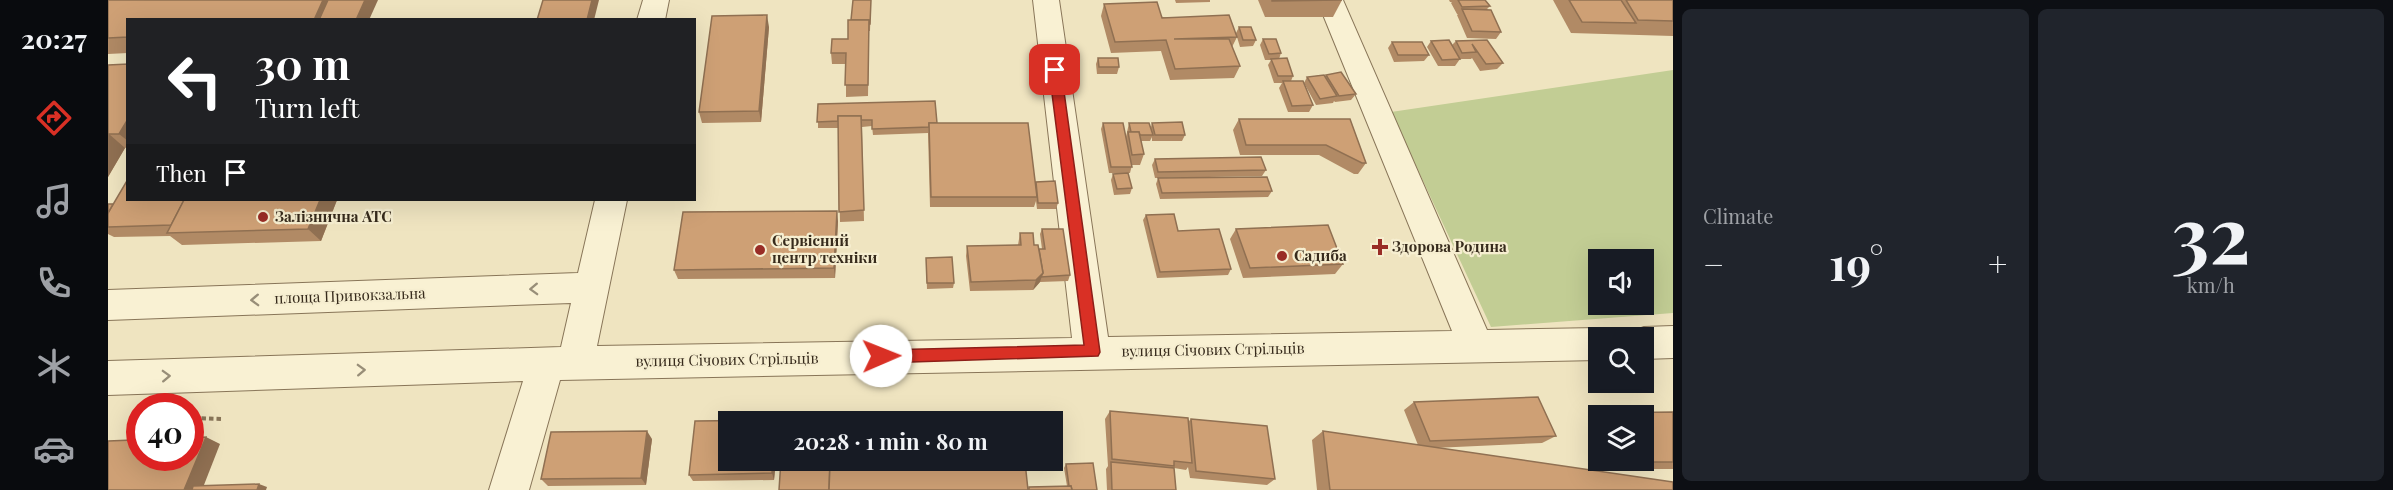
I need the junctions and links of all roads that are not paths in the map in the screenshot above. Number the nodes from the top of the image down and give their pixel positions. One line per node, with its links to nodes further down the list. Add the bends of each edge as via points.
1 (656, 0): 4 (street)
2 (1046, 0): 12 (street)
3 (1330, 0): 11 (street)
4 (652, 18)
5 (611, 201): 6 (street)
6 (592, 287): 7 (street, площа Привокзальна, one-way to 7); 13 (street)
7 (108, 305)
8 (1673, 342): 9 (street)
9 (1654, 343)
10 (1588, 344): 11 (street, вулиця Січових Стрільців)
11 (1476, 346): 12 (street, вулиця Січових Стрільців)
12 (1092, 352): 13 (street, вулиця Січових Стрільців)
13 (560, 364): 14 (street, one-way to 13); 15 (street)
14 (108, 378)
15 (509, 490)

